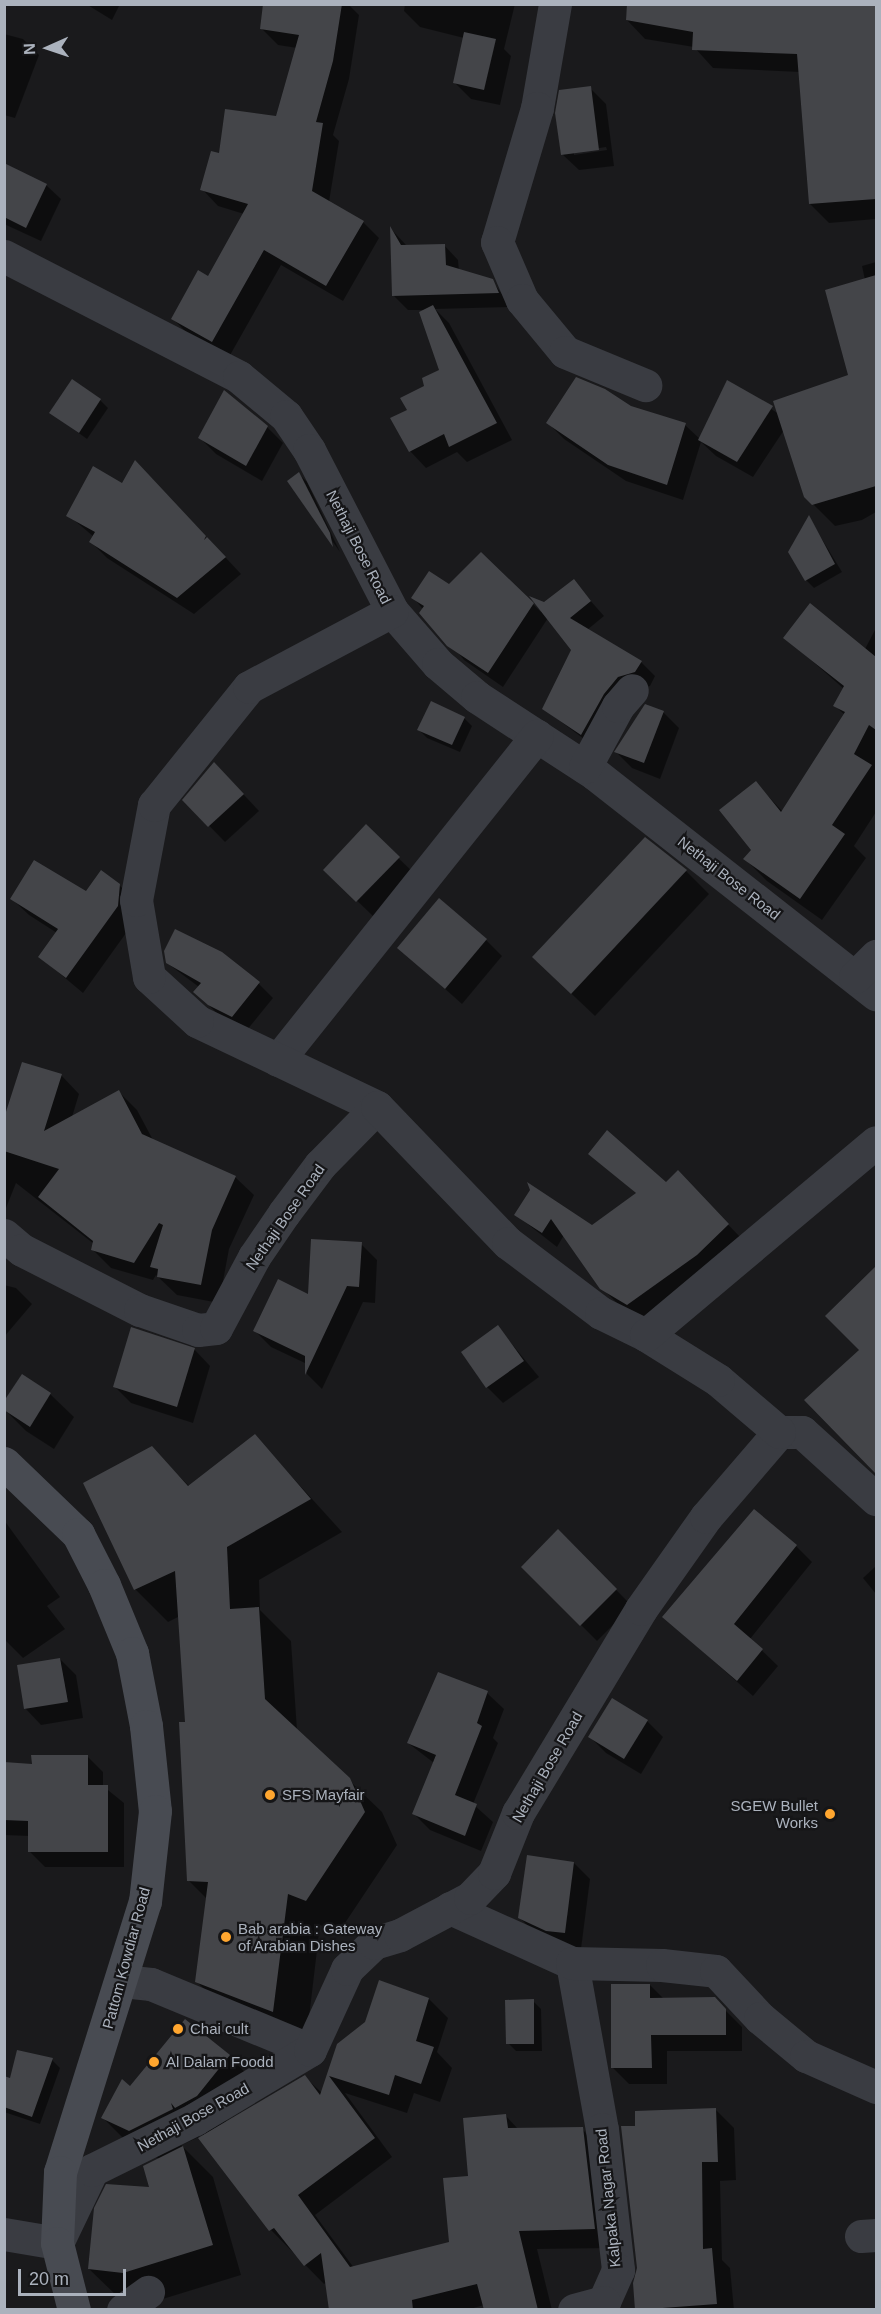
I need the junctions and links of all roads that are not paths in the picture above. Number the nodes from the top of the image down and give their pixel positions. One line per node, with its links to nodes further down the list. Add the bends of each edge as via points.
1 (555, 4): 3 (street, via 537,108 497,242 522,300 565,352)
2 (4, 256): 4 (street, Nethaji Bose Road, via 239,377 286,416 309,450)
3 (645, 385)
4 (392, 611): 6 (street, Nethaji Bose Road, via 438,664 477,697); 9 (street, via 249,687 154,805 136,900 149,977 197,1021)
5 (632, 690): 7 (street, via 618,706)
6 (537, 736): 7 (street, Nethaji Bose Road); 9 (street)
7 (585, 767): 8 (street, Nethaji Bose Road)
8 (869, 976)
9 (278, 1060): 10 (street)
10 (377, 1107): 12 (street, Nethaji Bose Road, via 320,1165 284,1213 254,1257 216,1328 198,1330 140,1310 22,1250); 13 (street, via 508,1243 601,1313)
11 (876, 1142): 13 (street)
12 (4, 1235)
13 (646, 1335): 14 (street, via 718,1380)
14 (779, 1432): 16 (street, via 802,1432); 17 (street, Nethaji Bose Road, via 706,1517 641,1609 518,1813 494,1873 470,1898)
15 (4, 1463): 19 (main road, Pattom Kowdiar Road, via 78,1534 132,1653 146,1726 155,1811 145,1901)
16 (876, 1498)
17 (450, 1908): 18 (street); 20 (street, Nethaji Bose Road, via 400,1935 374,1943 347,1969)
18 (573, 1963): 21 (street, via 716,1971 760,2018 806,2056); 25 (street, Kalpaka Nagar Road, via 596,2095 618,2270 604,2302)
19 (122, 1981): 20 (street, via 151,1984); 23 (main road, Pattom Kowdiar Road, via 60,2172)
20 (310, 2050): 23 (street, Nethaji Bose Road, via 195,2119 92,2170)
21 (876, 2087)
22 (4, 2234): 23 (street)
23 (57, 2243): 24 (main road, Pattom Kowdiar Road)
24 (74, 2310)
25 (574, 2310)

